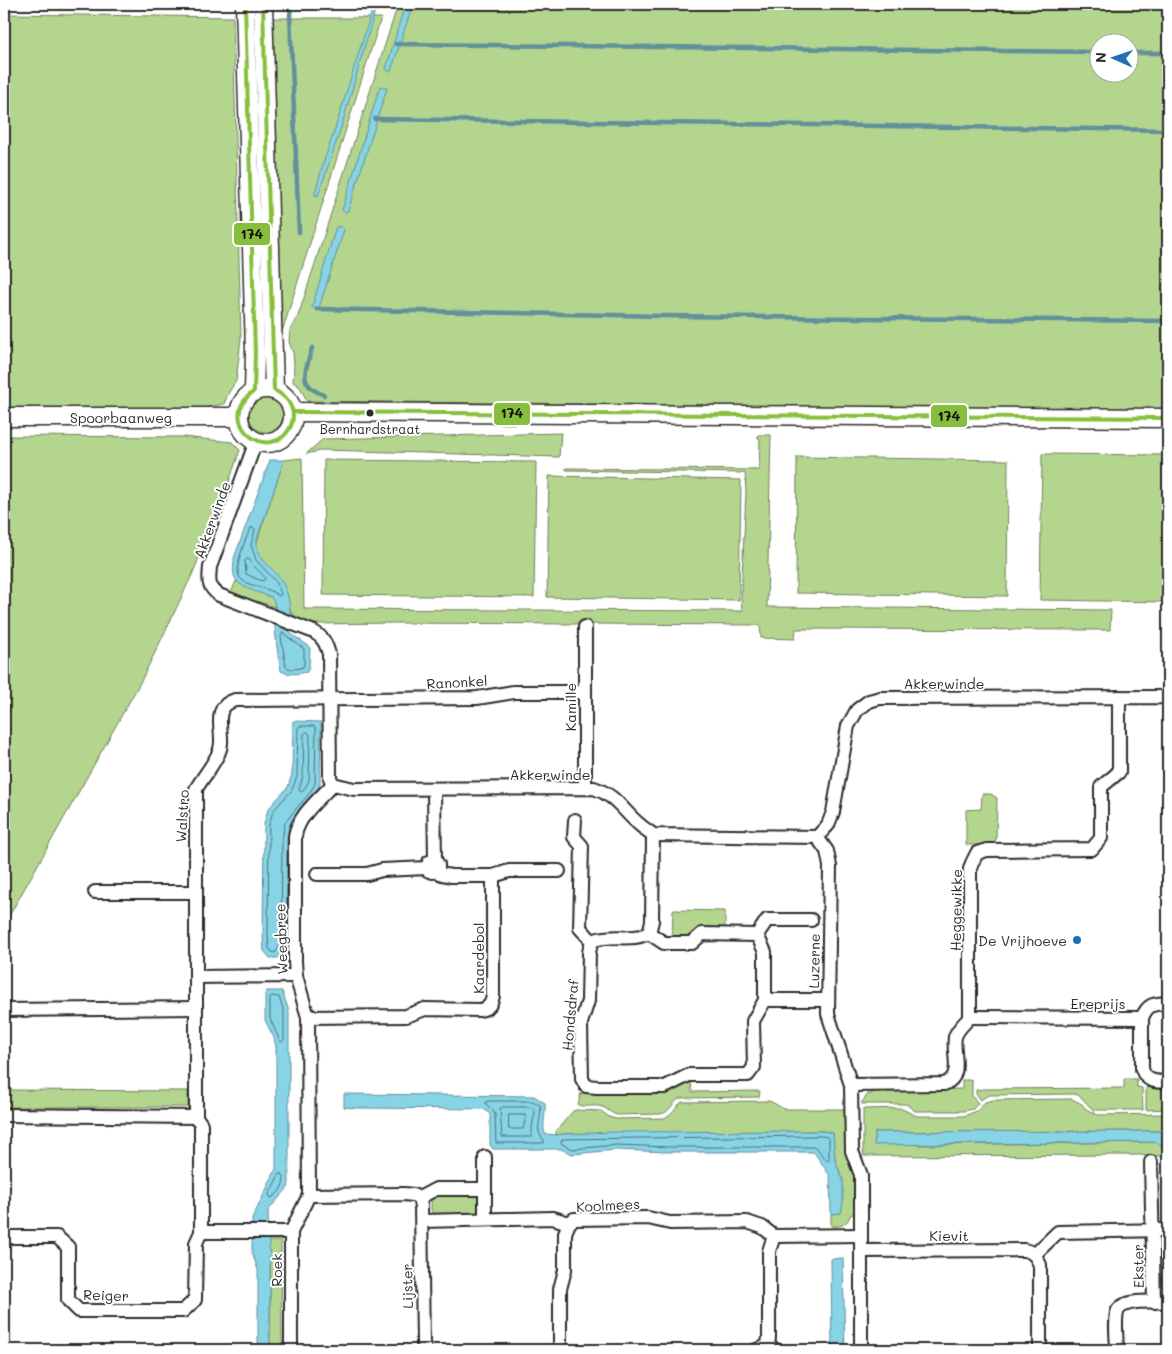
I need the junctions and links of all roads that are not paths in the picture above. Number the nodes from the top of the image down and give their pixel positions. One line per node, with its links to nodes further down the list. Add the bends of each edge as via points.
1 (245, 4): 4 (street)
2 (263, 4): 3 (street)
3 (274, 390): 4 (street); 5 (street, via 287,398)
4 (254, 391): 7 (street, via 240,406)
5 (293, 412): 8 (street); 9 (street, via 293,421 285,435 270,443)
6 (4, 417): 7 (street, Spoorbaanweg)
7 (239, 417): 9 (street, via 243,430)
8 (1168, 418)
9 (256, 441): 14 (street, Akkerwinde, via 210,567 209,579 212,589 219,595 321,637 329,654)
10 (585, 626): 11 (street, Kamille)
11 (585, 692): 14 (street, Ranonkel, via 514,692 478,698); 16 (street, Kamille)
12 (1119, 697): 13 (street, Akkerwinde); 20 (street, Akkerwinde, via 880,698 869,701 857,710 848,726 833,812 828,825); 39 (street, Heggewikke, via 1119,772 1101,787 1101,838 1092,849 987,850 977,853 972,863)
13 (1168, 698)
14 (329, 700): 15 (street, Akkerwinde, via 329,769); 26 (street, Walstro, via 235,700 224,706 221,711 220,750 196,789)
15 (333, 784): 17 (street, Akkerwinde, via 354,789); 31 (street, Weegbree, via 302,818 294,836)
16 (585, 788): 17 (street, Akkerwinde); 19 (street, Akkerwinde, via 604,792)
17 (434, 789): 21 (street)
18 (574, 820): 30 (street, via 574,837 582,846 580,928)
19 (653, 835): 20 (street); 28 (street, via 652,921)
20 (817, 837): 34 (street, Luzerne, via 827,851 830,866)
21 (433, 866): 23 (street, via 367,874); 24 (street, via 442,874 452,876)
22 (559, 871): 24 (street, via 509,871)
23 (318, 874)
24 (493, 876): 38 (street, Kaardebol, via 494,996 487,1008 425,1009 406,1016)
25 (95, 892): 26 (street)
26 (196, 892): 32 (street, Walstro)
27 (811, 920): 29 (street, via 767,920)
28 (649, 933): 29 (street, via 664,942 692,943 702,934); 30 (street, via 642,937 602,937)
29 (757, 935): 33 (street, Hondsdraf, via 765,952)
30 (592, 941): 33 (street, Hondsdraf, via 588,952 588,1001 581,1023 582,1078 586,1086 665,1086 689,1075 748,1075 754,1066 753,1021)
31 (296, 976): 32 (street); 38 (street, Weegbree)
32 (196, 978): 36 (street, Walstro)
33 (764, 1000): 34 (street)
34 (828, 1000): 42 (street, Luzerne, via 828,1014)
35 (1168, 1003): 40 (street, via 1154,1004 1145,1010)
36 (196, 1008): 37 (street); 44 (street, Walstro)
37 (4, 1010)
38 (308, 1017): 48 (street, Weegbree)
39 (970, 1017): 40 (street, Ereprijs); 42 (street, via 955,1037 956,1069 951,1082)
40 (1142, 1018): 41 (street, Ereprijs, via 1144,1075 1150,1081)
41 (1168, 1082)
42 (851, 1085): 57 (street, via 852,1151 861,1175)
43 (4, 1115): 44 (street)
44 (196, 1117): 55 (street, Reiger, via 201,1124)
45 (485, 1157): 47 (street)
46 (1151, 1162): 53 (street, Ekster)
47 (485, 1189): 49 (street, via 436,1189); 50 (street)
48 (309, 1195): 49 (street, via 404,1194); 56 (street, Roek)
49 (418, 1198): 51 (street, Lijster)
50 (485, 1220): 51 (street); 52 (street, via 553,1218)
51 (422, 1221): 66 (street, Lijster)
52 (569, 1223): 58 (street, Koolmees, via 574,1219 648,1218 670,1223 747,1222); 67 (street, Koolmees, via 565,1232 565,1270 560,1290)
53 (1152, 1230): 54 (street, Ekster); 61 (street, via 1058,1232); 62 (street, Ekster)
54 (1168, 1230)
55 (200, 1232): 56 (street); 59 (street, Reiger, via 196,1243 195,1300 183,1311 79,1311 68,1300 68,1247 57,1238)
56 (291, 1232): 65 (street, Roek)
57 (861, 1235): 58 (street); 60 (street)
58 (774, 1236): 64 (street, via 769,1251)
59 (4, 1237)
60 (861, 1251): 61 (street, Kievit, via 1024,1250); 68 (street)
61 (1035, 1254): 69 (street, via 1040,1266)
62 (1154, 1302): 63 (street, Ekster); 70 (street, Ekster, via 1134,1302 1118,1311)
63 (1168, 1302)
64 (767, 1349)
65 (291, 1350)
66 (425, 1350)
67 (559, 1350)
68 (861, 1350)
69 (1040, 1350)
70 (1117, 1350)

